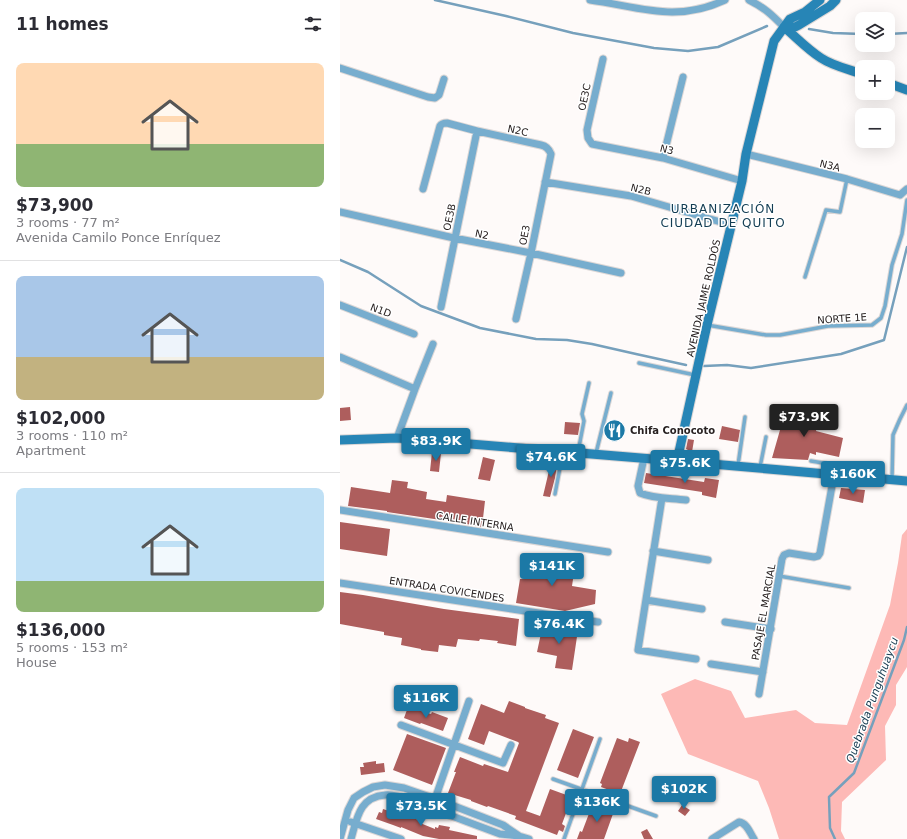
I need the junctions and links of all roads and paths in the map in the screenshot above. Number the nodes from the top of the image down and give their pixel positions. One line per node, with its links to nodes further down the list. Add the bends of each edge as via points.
1 (590, 0): 2 (street, via 658,12 691,11)
2 (725, 0)
3 (749, 0): 6 (street, via 762,6)
4 (820, 0): 6 (street, AVENIDA JAIME ROLDÓS, via 805,12 790,19)
5 (830, 2): 6 (street, via 799,26)
6 (784, 27): 9 (street, via 814,54); 17 (street, AVENIDA JAIME ROLDÓS, via 774,41)
7 (603, 59): 15 (street, OE3C)
8 (340, 68): 11 (street, via 435,98 439,95)
9 (855, 72)
10 (683, 77): 18 (street)
11 (444, 79)
12 (895, 86): 13 (street)
13 (907, 90)
14 (477, 131): 16 (street, N2C, via 541,145); 23 (street, N2C, via 447,123 440,126); 27 (street, OE3B)
15 (588, 138): 18 (street, N3, via 592,144)
16 (551, 154): 21 (street, OE3)
17 (746, 154): 19 (street, N3A); 20 (street, AVENIDA JAIME ROLDÓS)
18 (663, 158): 20 (street, N3)
19 (847, 179): 22 (street, N3A, via 900,195); 30 (lane, via 840,212 826,210)
20 (742, 181): 26 (street, AVENIDA JAIME ROLDÓS)
21 (545, 182): 26 (street, N2B, via 631,196); 28 (street, OE3)
22 (907, 188)
23 (423, 189)
24 (907, 200): 34 (lane, NORTE 1E, via 902,234 892,265 883,312 881,318 872,325 828,326 780,335 766,335)
25 (340, 212): 27 (street, N2)
26 (731, 225): 34 (street, AVENIDA JAIME ROLDÓS)
27 (454, 238): 28 (street, N2); 32 (street, OE3B)
28 (531, 253): 29 (street, N2); 33 (street, OE3)
29 (621, 273)
30 (805, 277)
31 (340, 305): 35 (street, N1D)
32 (441, 307)
33 (516, 319)
34 (707, 325): 39 (street, AVENIDA JAIME ROLDÓS)
35 (414, 334)
36 (433, 344): 41 (street)
37 (340, 357): 41 (street)
38 (639, 363): 39 (lane)
39 (696, 376): 52 (street, AVENIDA JAIME ROLDÓS)
40 (589, 383): 49 (lane, via 582,414 584,421)
41 (415, 389): 46 (street)
42 (611, 393): 50 (lane)
43 (907, 405): 57 (lane, via 893,435)
44 (745, 417): 54 (lane)
45 (766, 437): 55 (lane)
46 (397, 438): 47 (street); 48 (street)
47 (340, 440)
48 (563, 451): 49 (street); 59 (lane)
49 (578, 453): 50 (street)
50 (595, 454): 51 (street)
51 (644, 458): 52 (street); 60 (street, via 638,486 640,493)
52 (677, 461): 54 (street)
53 (811, 461): 56 (lane, via 829,464)
54 (738, 466): 55 (street)
55 (759, 468): 56 (street)
56 (831, 474): 57 (street); 66 (street, PASAJE EL MARCIAL, via 820,553 814,557 789,553 784,555)
57 (892, 480): 58 (street)
58 (907, 482)
59 (555, 494)
60 (662, 498): 61 (street); 63 (street)
61 (686, 500)
62 (340, 510): 64 (street, CALLE INTERNA)
63 (653, 551): 65 (street); 69 (street)
64 (608, 552)
65 (708, 560)
66 (779, 576): 68 (lane); 73 (street, PASAJE EL MARCIAL)
67 (340, 583): 71 (street, ENTRADA COVICENDES)
68 (849, 588)
69 (646, 600): 70 (street); 74 (street, via 638,650)
70 (702, 609)
71 (598, 622)
72 (725, 622): 73 (street)
73 (771, 629): 76 (street, PASAJE EL MARCIAL)
74 (696, 659)
75 (711, 664): 76 (street)
76 (763, 672): 77 (street, PASAJE EL MARCIAL)
77 (759, 694)
78 (469, 700): 81 (street)
79 (401, 725): 81 (street)
80 (600, 739): 84 (lane)
81 (454, 744): 82 (street, via 503,763); 85 (street)
82 (511, 745)
83 (553, 778): 84 (lane)
84 (582, 789): 88 (lane); 97 (lane)
85 (436, 799): 86 (street); 87 (street); 90 (street, via 404,788 385,785 373,787 354,798)
86 (431, 808): 89 (street); 91 (street, via 386,794 363,805 358,812)
87 (460, 808): 89 (street); 92 (street, via 503,824)
88 (656, 816)
89 (456, 817): 92 (street, via 500,834)
90 (345, 821): 91 (street); 93 (street)
91 (356, 823): 94 (street); 95 (street)
92 (519, 836): 96 (street)
93 (340, 839)
94 (351, 839)
95 (401, 839)
96 (529, 839)
97 (564, 839)
98 (712, 839): 99 (street, via 743,822)
99 (754, 839)

